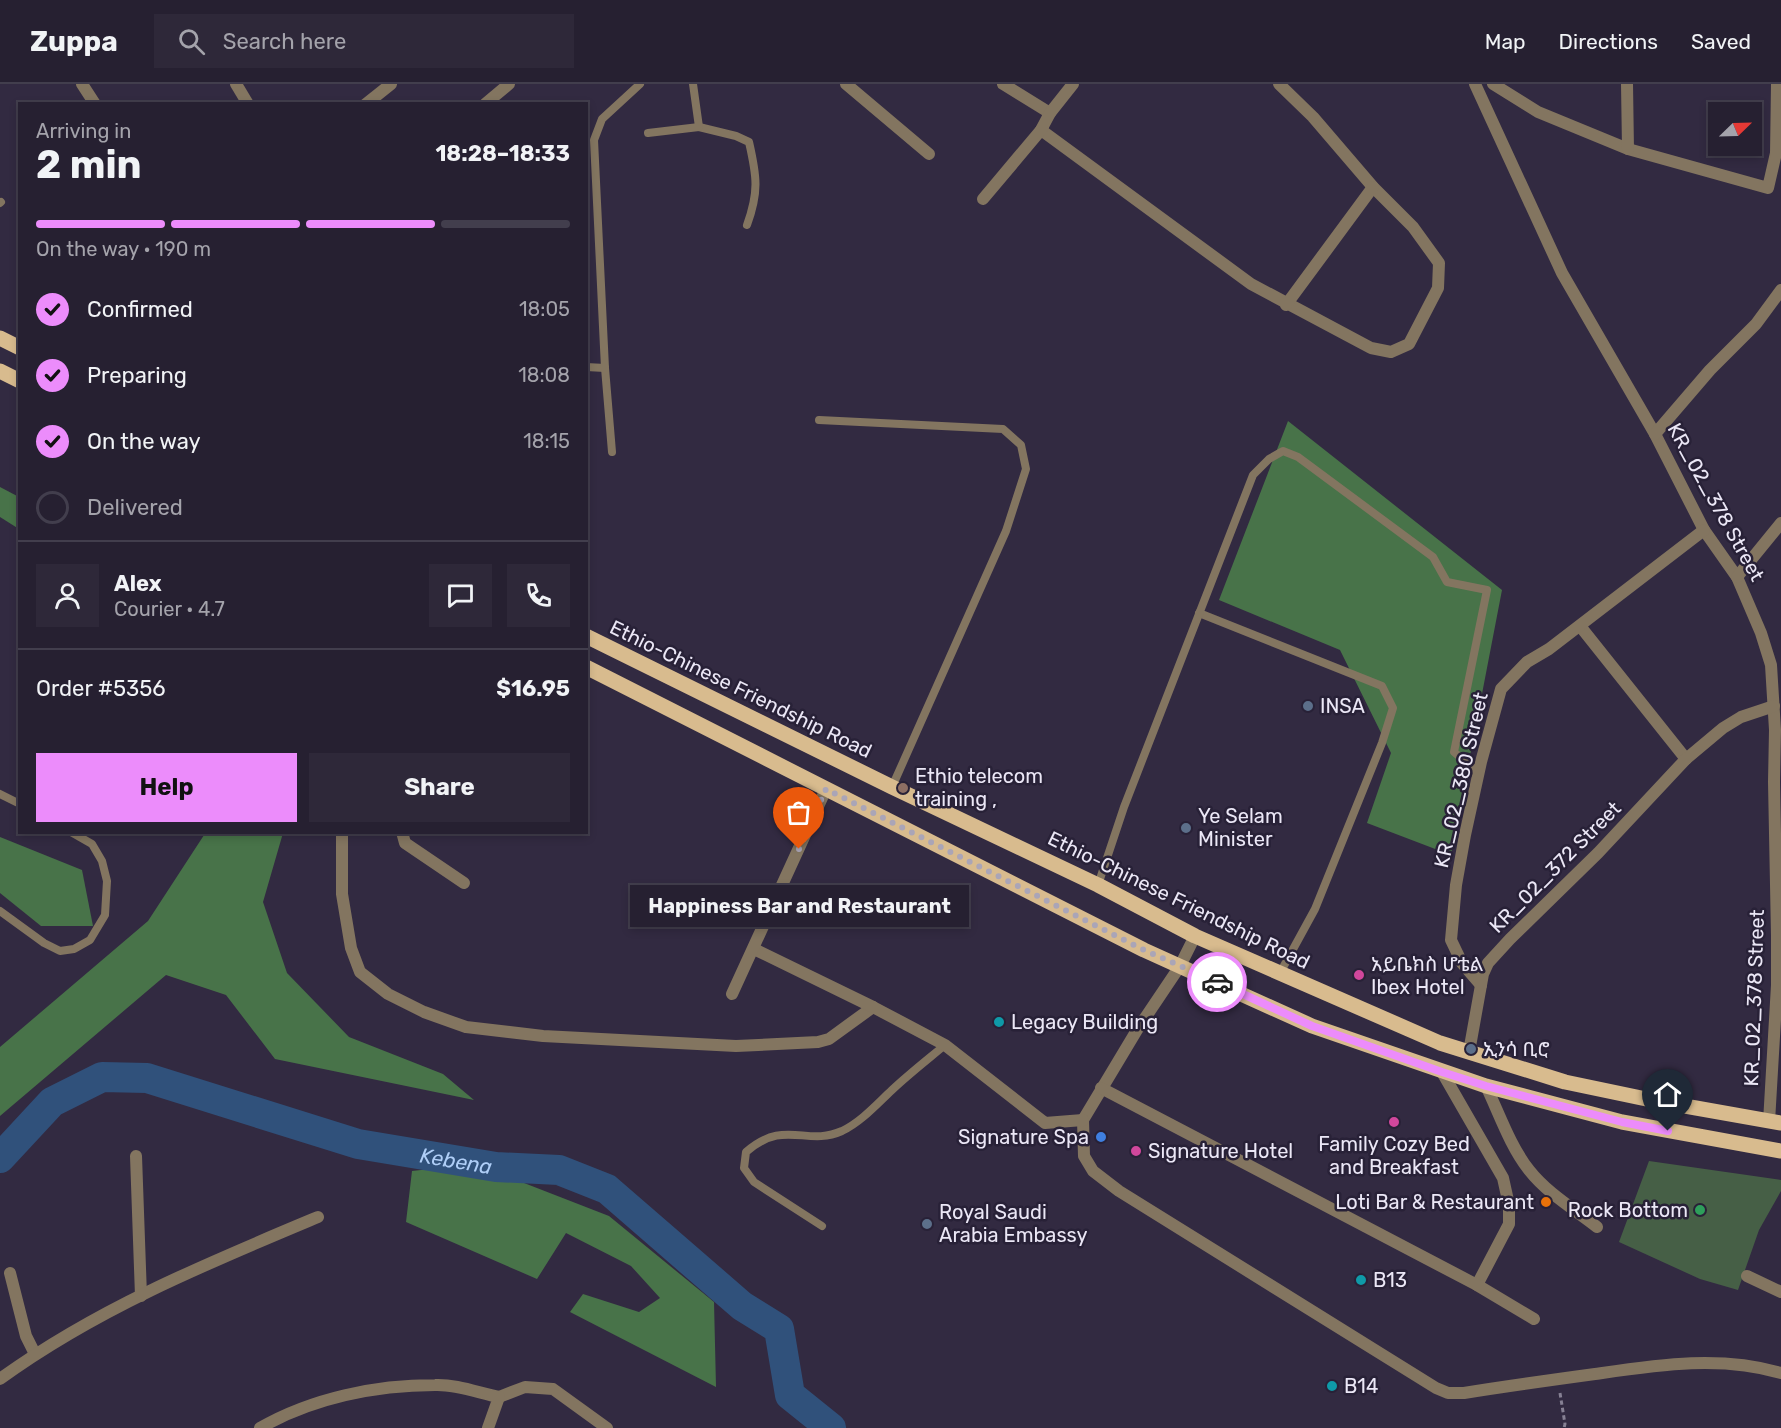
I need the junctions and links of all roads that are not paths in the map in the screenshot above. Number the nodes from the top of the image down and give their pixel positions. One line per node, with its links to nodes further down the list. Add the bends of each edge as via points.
1 (82, 84): 15 (street)
2 (236, 84): 16 (street)
3 (392, 84): 17 (street)
4 (509, 84): 18 (street)
5 (640, 84): 35 (lane, via 602,119 594,140)
6 (693, 84): 20 (lane)
7 (846, 84): 24 (street)
8 (1003, 84): 19 (street)
9 (1073, 84): 19 (street)
10 (1280, 84): 25 (street)
11 (1475, 84): 39 (street, KR_02_378 Street, via 1562,273)
12 (1494, 84): 23 (street, via 1538,112)
13 (1627, 84): 23 (street)
14 (1777, 84): 26 (street, via 1776,153)
15 (94, 102)
16 (248, 102)
17 (369, 102)
18 (487, 102)
19 (1050, 113): 21 (street)
20 (699, 128): 22 (lane); 29 (lane, via 749,142 757,180)
21 (1041, 130): 28 (street); 31 (street, via 1251,284)
22 (648, 133)
23 (1628, 149): 26 (street)
24 (929, 154)
25 (1373, 187): 31 (street); 31 (street, via 1413,227 1439,263 1438,288 1409,344 1391,352 1371,348)
26 (1768, 188): 27 (street)
27 (1781, 192)
28 (983, 199)
29 (747, 225)
30 (1781, 290): 39 (street, via 1756,324)
31 (1286, 305)
32 (0, 338): 33 (main road)
33 (18, 347)
34 (588, 367): 35 (lane)
35 (605, 368): 40 (lane)
36 (0, 371): 37 (main road)
37 (18, 380)
38 (819, 420): 52 (lane, via 1003,429 1021,445 1026,469 1006,531)
39 (1655, 434): 42 (street, KR_02_378 Street)
40 (612, 452)
41 (1781, 523): 43 (street)
42 (1704, 530): 43 (street, KR_02_378 Street); 45 (street, KR_02_380 Street)
43 (1737, 577): 48 (street, KR_02_378 Street, via 1771,665)
44 (1199, 613): 51 (lane, via 1253,475 1283,451 1298,458 1433,557 1447,582 1487,590 1454,752); 60 (lane); 66 (lane, via 1382,686 1393,708 1315,909)
45 (1580, 626): 50 (street); 51 (street, KR_02_380 Street, via 1527,662 1501,689)
46 (588, 637): 52 (main road, Ethio-Chinese Friendship Road)
47 (588, 668): 53 (main road)
48 (1774, 706): 49 (street, KR_02_378 Street); 50 (street, KR_02_372 Street, via 1741,717)
49 (1778, 727): 63 (street, KR_02_378 Street, via 1774,782)
50 (1686, 759): 67 (street, KR_02_372 Street, via 1488,963)
51 (1479, 773): 67 (street, KR_02_380 Street, via 1456,885 1451,940 1462,963)
52 (892, 787): 60 (main road, Ethio-Chinese Friendship Road)
53 (826, 789): 64 (street); 65 (main road)
54 (0, 794): 55 (lane)
55 (18, 803)
56 (74, 834): 61 (lane, via 92,844 107,881 105,915 90,940 60,951)
57 (342, 834): 69 (street, via 342,894 351,948 360,972 397,998 466,1027 543,1036 736,1046 818,1042 829,1039)
58 (403, 834): 59 (street, via 405,843)
59 (464, 883)
60 (1098, 885): 62 (main road, Ethio-Chinese Friendship Road)
61 (0, 911)
62 (1195, 936): 65 (street); 66 (main road, Ethio-Chinese Friendship Road)
63 (1779, 936): 76 (street, KR_02_378 Street)
64 (754, 949): 68 (street); 69 (street)
65 (1180, 966): 72 (main road, via 1312,1026); 74 (street)
66 (1280, 973): 71 (main road, Ethio-Chinese Friendship Road)
67 (1480, 985): 71 (street, KR_02_372 Street)
68 (732, 994)
69 (873, 1007): 70 (street)
70 (945, 1045): 75 (street, via 1045,1124); 80 (lane, via 858,1122 821,1137 776,1134 746,1152 744,1168 754,1182)
71 (1469, 1052): 76 (main road, Ethio-Chinese Friendship Road, via 1565,1082)
72 (1442, 1072): 73 (main road); 84 (street, via 1503,1178 1509,1205 1509,1224)
73 (1486, 1086): 77 (main road, via 1622,1122); 81 (street, via 1528,1169)
74 (1101, 1088): 75 (street); 84 (street)
75 (1083, 1120): 89 (street, via 1084,1156 1093,1171 1119,1191 1448,1393 1682,1363 1757,1366)
76 (1775, 1123)
77 (1781, 1152)
78 (136, 1156): 86 (street)
79 (318, 1217): 86 (street)
80 (822, 1226)
81 (1597, 1227)
82 (10, 1273): 88 (street, via 26,1336)
83 (1747, 1276): 85 (street)
84 (1477, 1285): 87 (street)
85 (1781, 1292)
86 (141, 1296): 88 (street)
87 (1534, 1319)
88 (35, 1354): 90 (street)
89 (1781, 1373)
90 (0, 1379)
91 (499, 1397): 92 (street, via 438,1384 373,1390 316,1404); 93 (street); 94 (street, via 525,1387 553,1389)
92 (260, 1428)
93 (488, 1428)
94 (607, 1428)

